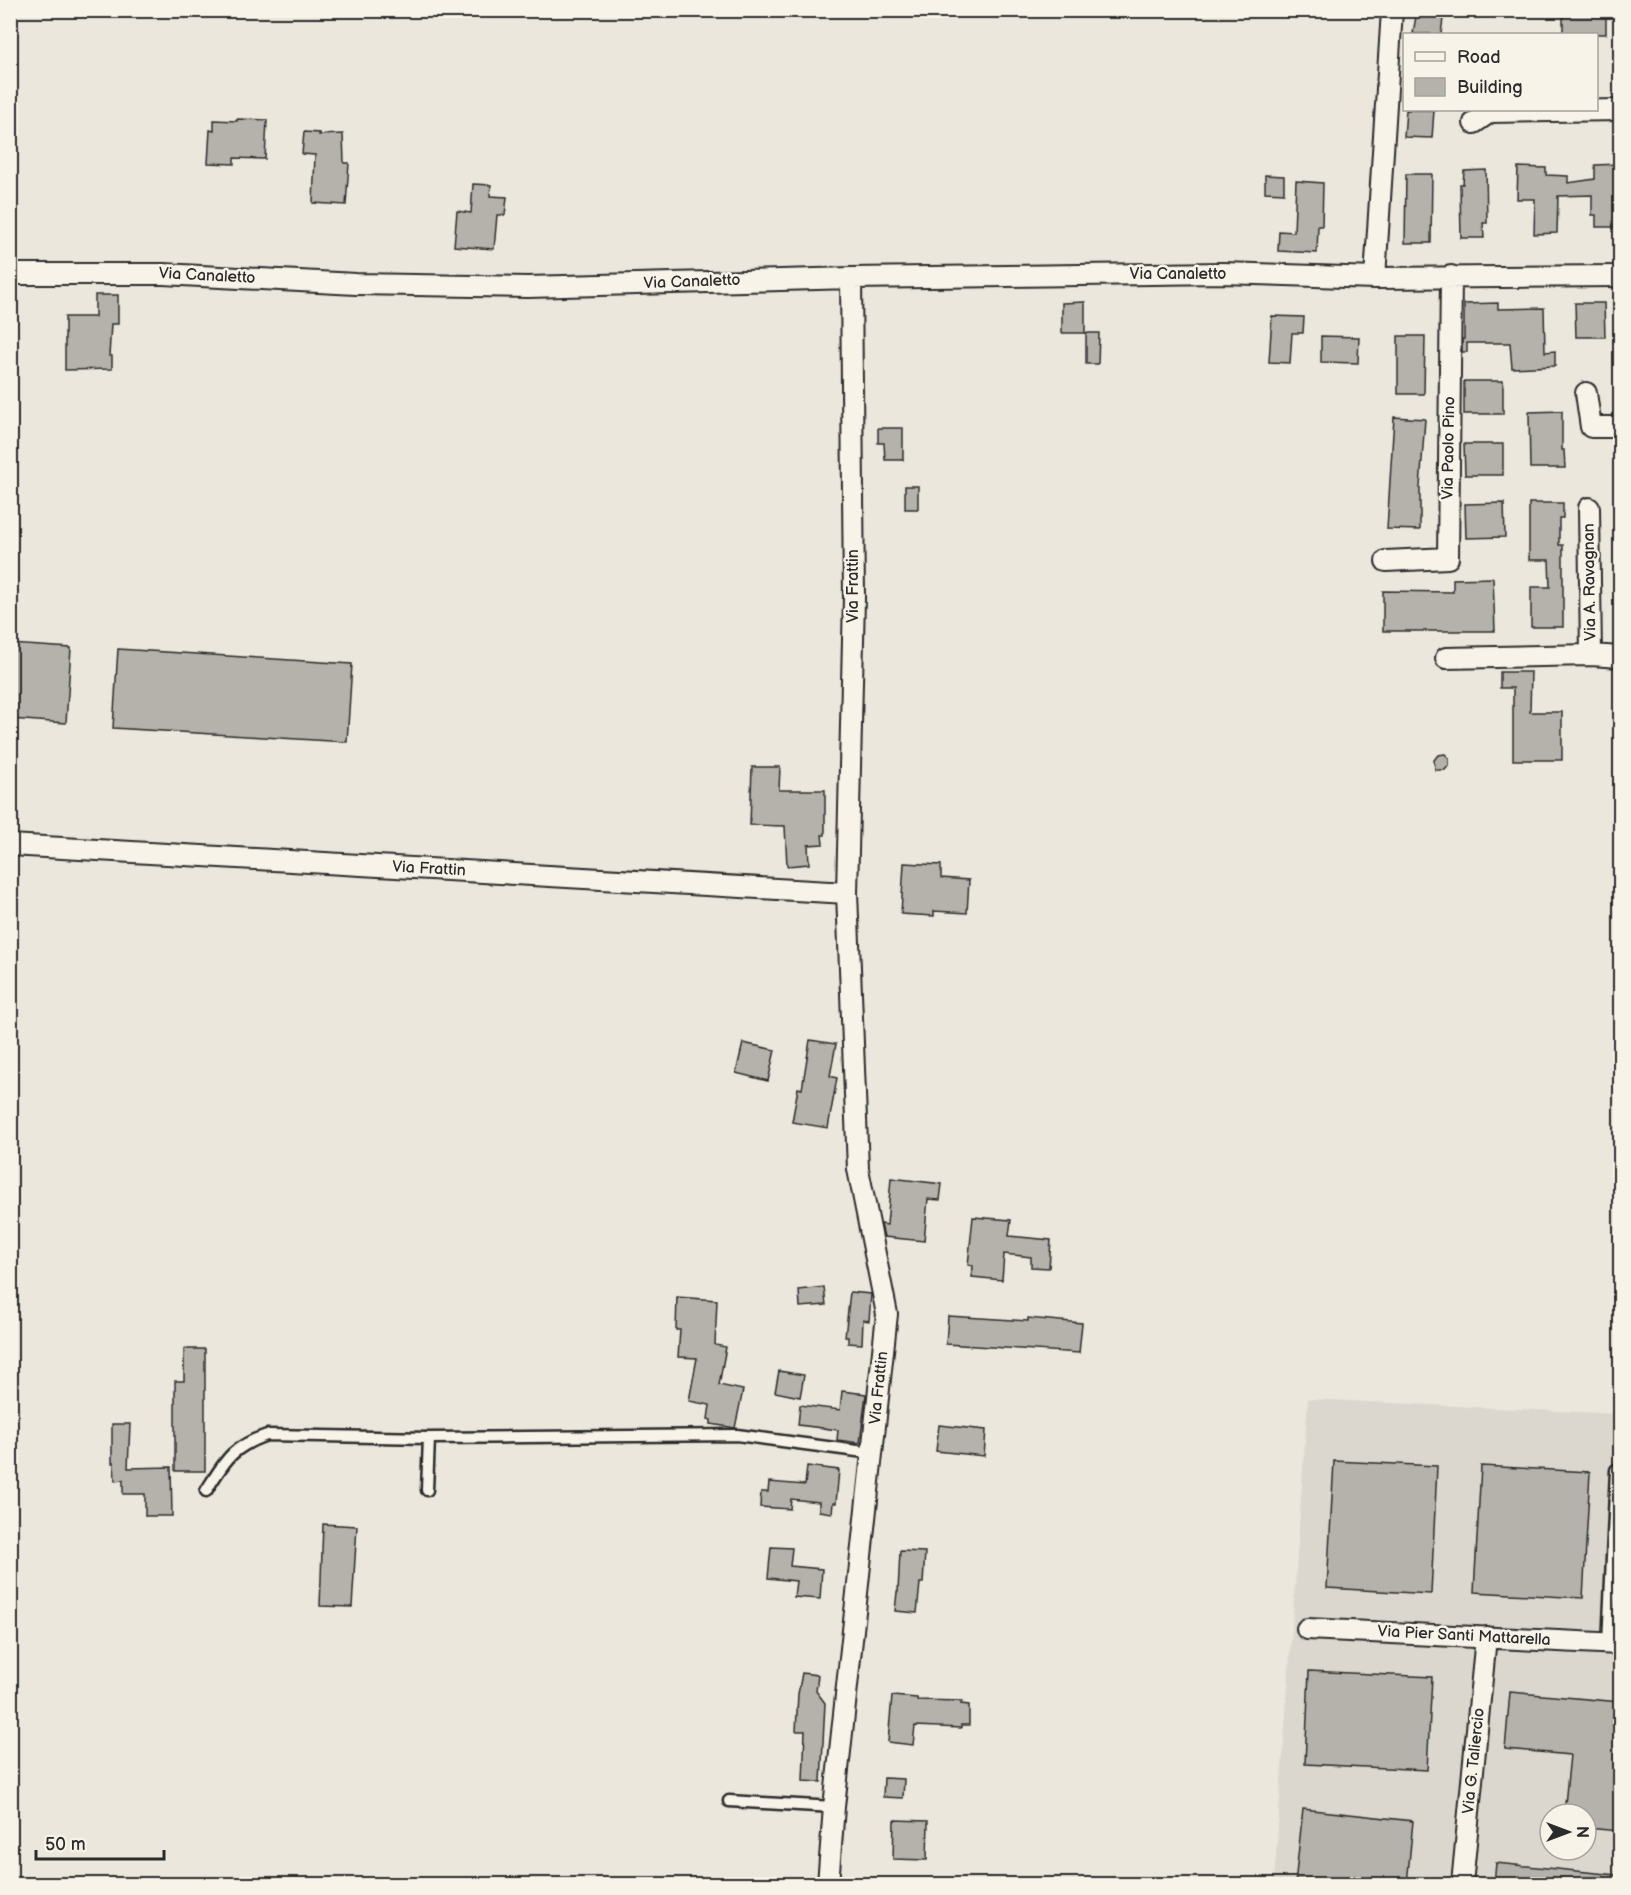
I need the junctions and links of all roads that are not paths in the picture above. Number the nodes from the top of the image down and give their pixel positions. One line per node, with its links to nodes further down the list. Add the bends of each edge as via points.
1 (1392, 10): 10 (street)
2 (1598, 110): 3 (street)
3 (1620, 110)
4 (1555, 111): 5 (street, via 1490,112)
5 (1474, 123)
6 (10, 274): 9 (street, Via Canaletto, via 163,274 356,284 528,287)
7 (1451, 276): 8 (street, Via Canaletto); 10 (street, Via Canaletto); 14 (street, Via Paolo Pino, via 1448,558)
8 (1620, 276)
9 (851, 278): 10 (street, Via Canaletto, via 1223,273); 19 (street, Via Frattin, via 854,598)
10 (1375, 278)
11 (1586, 393): 12 (street, via 1591,427)
12 (1620, 427)
13 (1589, 508): 15 (street, Via A. Ravagnan)
14 (1386, 561)
15 (1591, 655): 16 (street, Via A. Ravagnan); 17 (street, Via A. Ravagnan)
16 (1620, 657)
17 (1446, 658)
18 (10, 846): 19 (street, Via Frattin)
19 (848, 893): 21 (street, Via Frattin, via 858,1169 887,1314)
20 (429, 1438): 21 (lane, via 737,1436); 23 (lane); 24 (lane, via 267,1436 247,1442 229,1456)
21 (872, 1453): 29 (street, Via Frattin)
22 (1616, 1470): 27 (lane)
23 (427, 1490)
24 (206, 1491)
25 (1306, 1629): 26 (street, Via Pier Santi Mattarella)
26 (1486, 1637): 27 (street, Via Pier Santi Mattarella); 31 (street, Via G. Taliercio)
27 (1614, 1644)
28 (729, 1801): 29 (lane)
29 (834, 1807): 30 (street, Via Frattin)
30 (828, 1884)
31 (1462, 1884)

